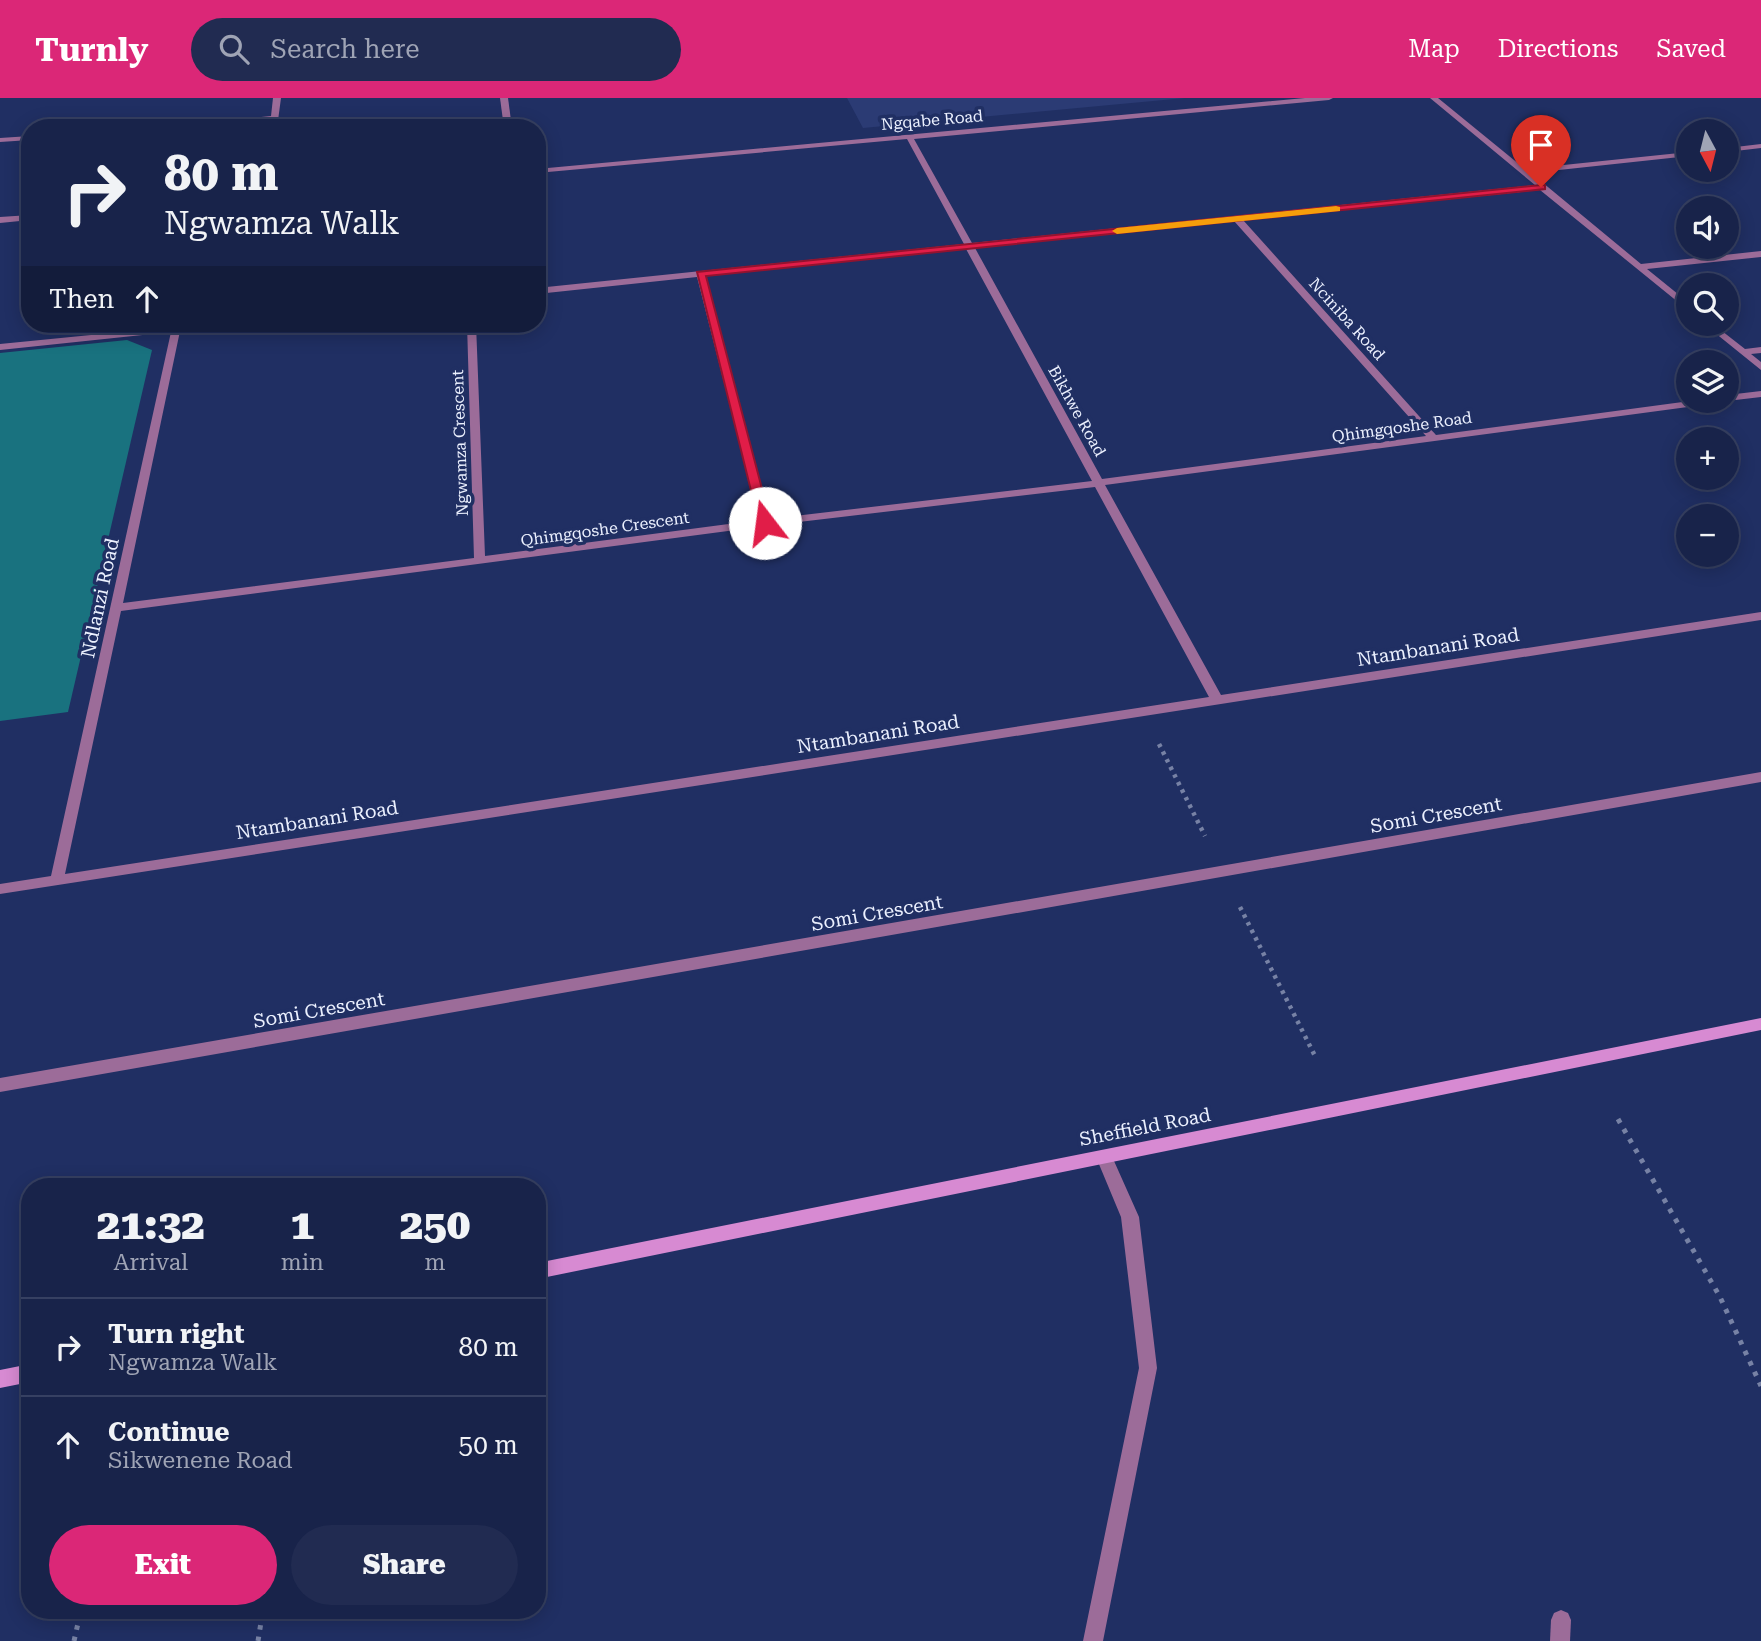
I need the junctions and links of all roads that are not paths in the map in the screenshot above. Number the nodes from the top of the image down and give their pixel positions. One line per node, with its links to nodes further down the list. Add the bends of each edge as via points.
1 (277, 98): 5 (street)
2 (504, 98): 7 (street)
3 (1329, 98): 8 (street, Ngqabe Road)
4 (1434, 98): 15 (street)
5 (274, 118): 6 (street)
6 (262, 119)
7 (507, 119)
8 (909, 136): 14 (street, Ngqabe Road); 20 (street, Bikhwe Road)
9 (21, 139): 10 (street)
10 (0, 140)
11 (1761, 146): 12 (street)
12 (1740, 148)
13 (1676, 155): 15 (street)
14 (546, 170)
15 (1522, 172): 16 (street)
16 (1541, 187): 18 (street); 22 (street)
17 (21, 218): 19 (street)
18 (1237, 219): 20 (street); 37 (street, Nciniba Road)
19 (0, 220)
20 (969, 246): 23 (street); 38 (street, Bikhwe Road)
21 (1761, 254): 22 (street)
22 (1639, 267): 25 (street)
23 (701, 274): 24 (street); 39 (street)
24 (546, 290)
25 (1676, 297)
26 (117, 333): 30 (street)
27 (175, 333): 41 (street, Ndlanzi Road)
28 (471, 333): 40 (street, Ngwamza Crescent)
29 (1723, 336): 32 (street)
30 (0, 347)
31 (1761, 350): 32 (street)
32 (1742, 352): 33 (street)
33 (1761, 367)
34 (1761, 394): 35 (street)
35 (1739, 397)
36 (1676, 406): 37 (street, Qhimgqoshe Road)
37 (1434, 439): 38 (street, Qhimgqoshe Road)
38 (1099, 483): 39 (street, Qhimgqoshe Crescent); 43 (street, Bikhwe Road)
39 (765, 523): 40 (street, Qhimgqoshe Crescent)
40 (480, 562): 41 (street, Qhimgqoshe Crescent)
41 (116, 608): 45 (street, Ndlanzi Road)
42 (1759, 618): 43 (street, Ntambanani Road)
43 (1217, 700): 45 (street, Ntambanani Road)
44 (1761, 777): 48 (street, Somi Crescent)
45 (57, 880): 46 (street, Ntambanani Road)
46 (0, 889)
47 (1761, 1024): 49 (street, Sheffield Road)
48 (0, 1085)
49 (1104, 1157): 50 (street, Sheffield Road); 53 (street, via 1130,1217 1148,1368)
50 (546, 1269)
51 (21, 1375): 52 (street)
52 (0, 1379)
53 (1093, 1641)

